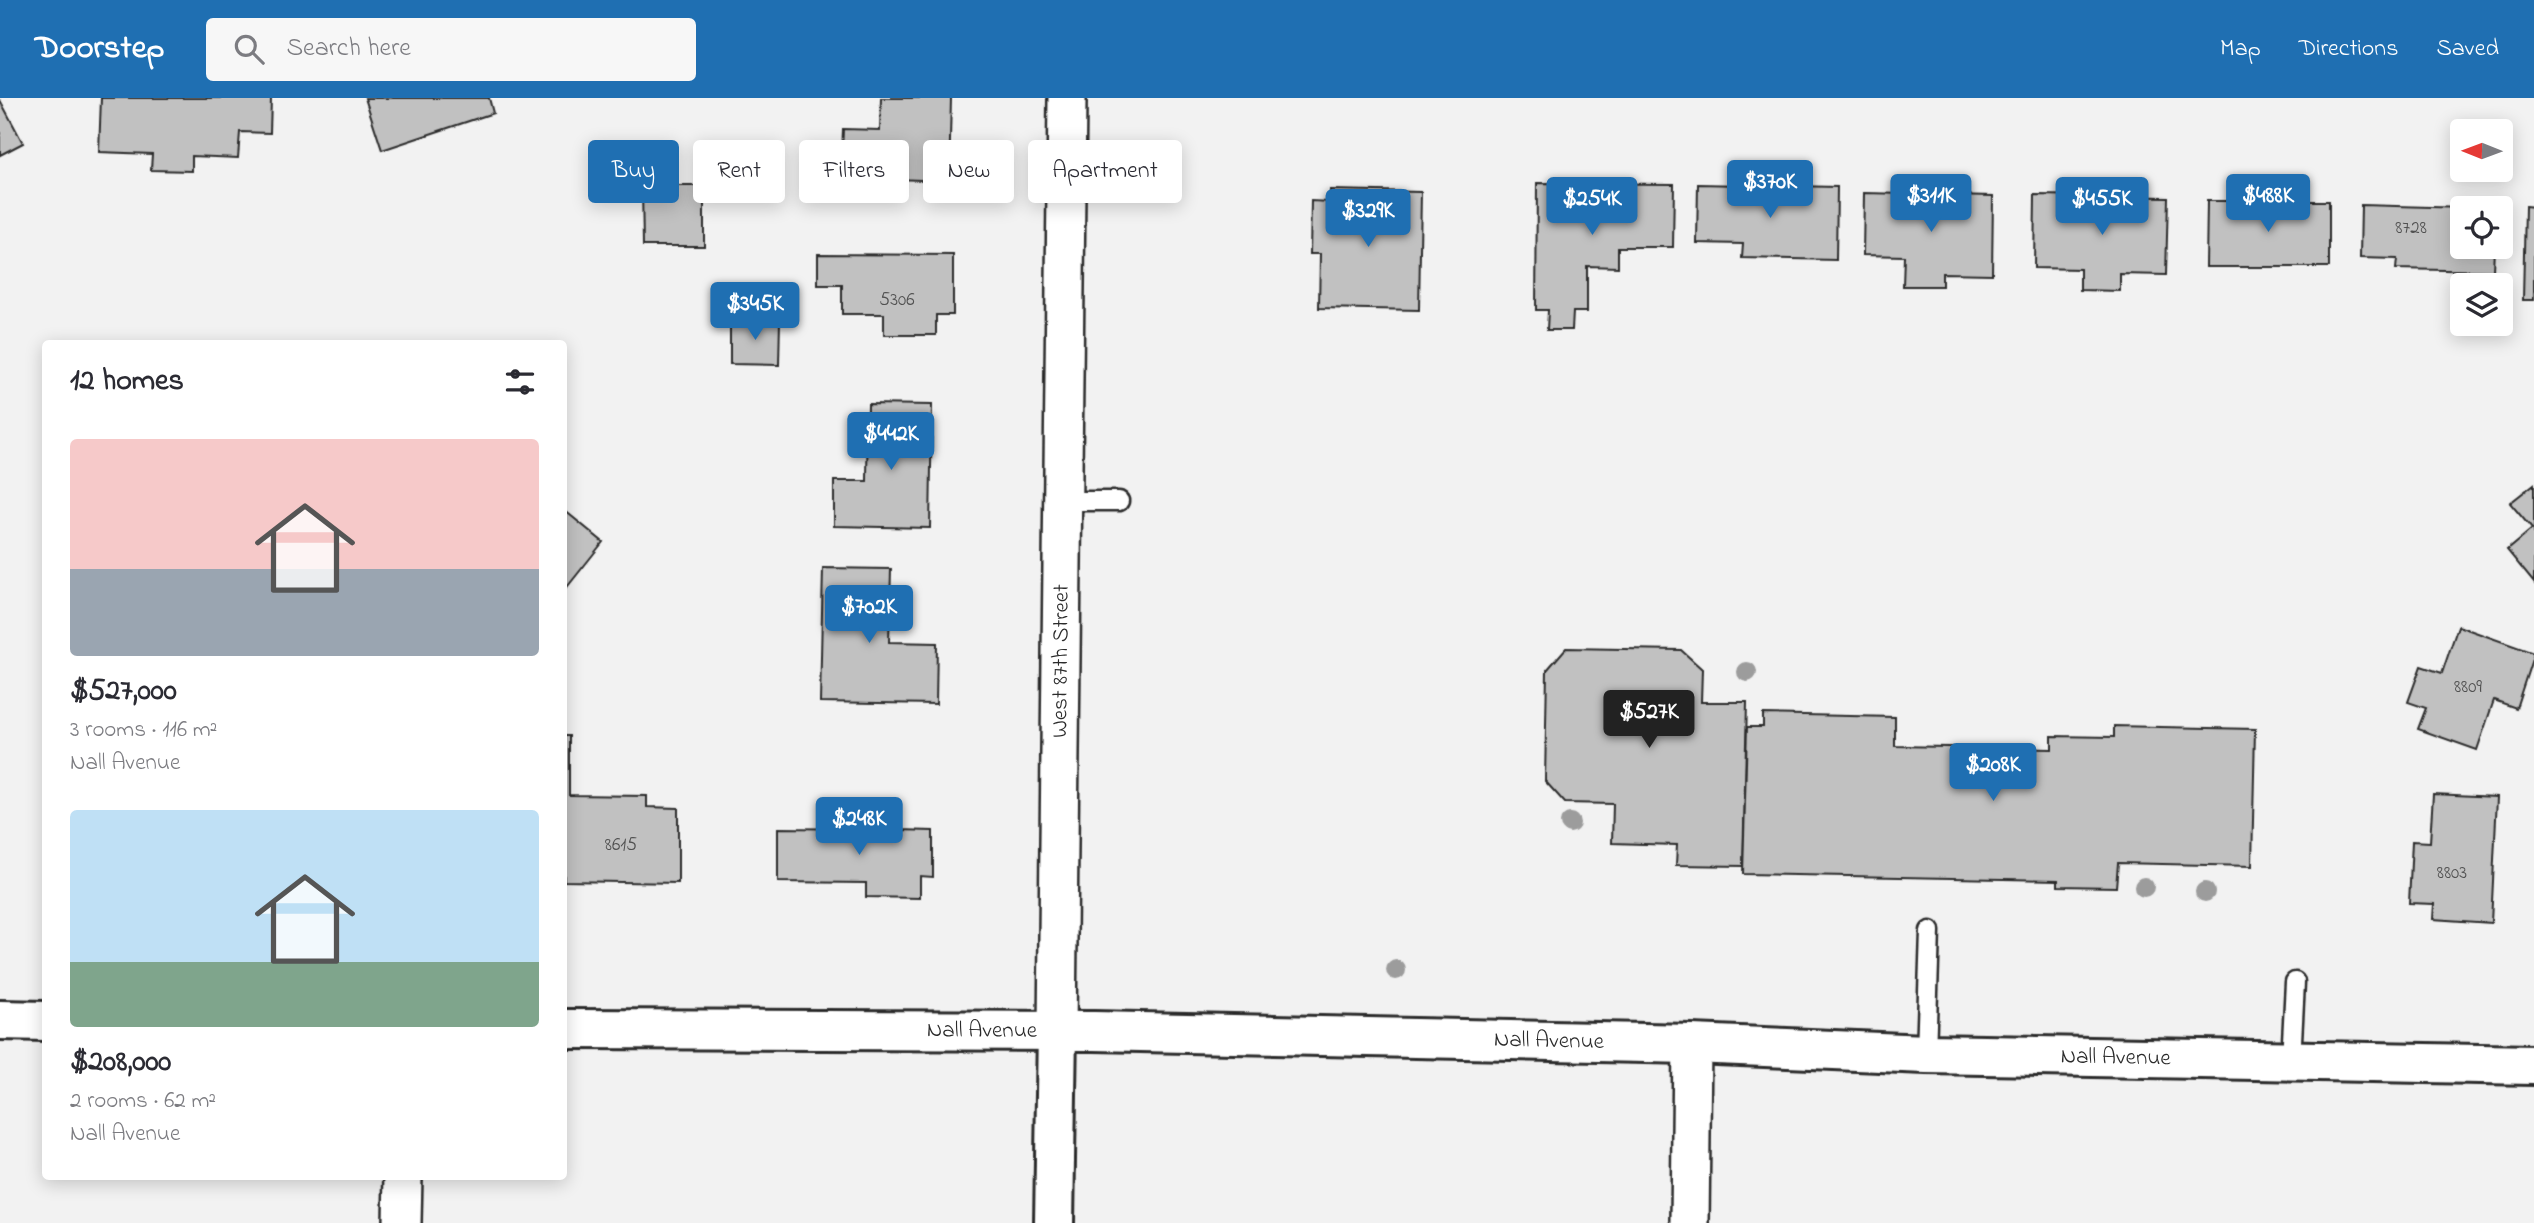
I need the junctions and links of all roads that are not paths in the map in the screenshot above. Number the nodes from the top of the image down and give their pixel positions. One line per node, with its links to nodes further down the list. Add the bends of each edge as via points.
1 (1067, 98): 2 (street, West 87th Street)
2 (1063, 501): 3 (lane); 9 (street, West 87th Street)
3 (1119, 501)
4 (1930, 931): 11 (lane)
5 (2295, 982): 12 (lane)
6 (0, 1020): 7 (main road)
7 (42, 1021)
8 (567, 1029): 9 (main road, Nall Avenue)
9 (1057, 1031): 10 (main road, Nall Avenue); 16 (main road, West 87th Street)
10 (1692, 1044): 11 (main road, Nall Avenue); 17 (street)
11 (1926, 1054): 12 (main road, Nall Avenue)
12 (2291, 1061): 13 (main road, Nall Avenue)
13 (2534, 1065)
14 (403, 1180): 15 (street)
15 (402, 1223)
16 (1054, 1223)
17 (1690, 1223)

